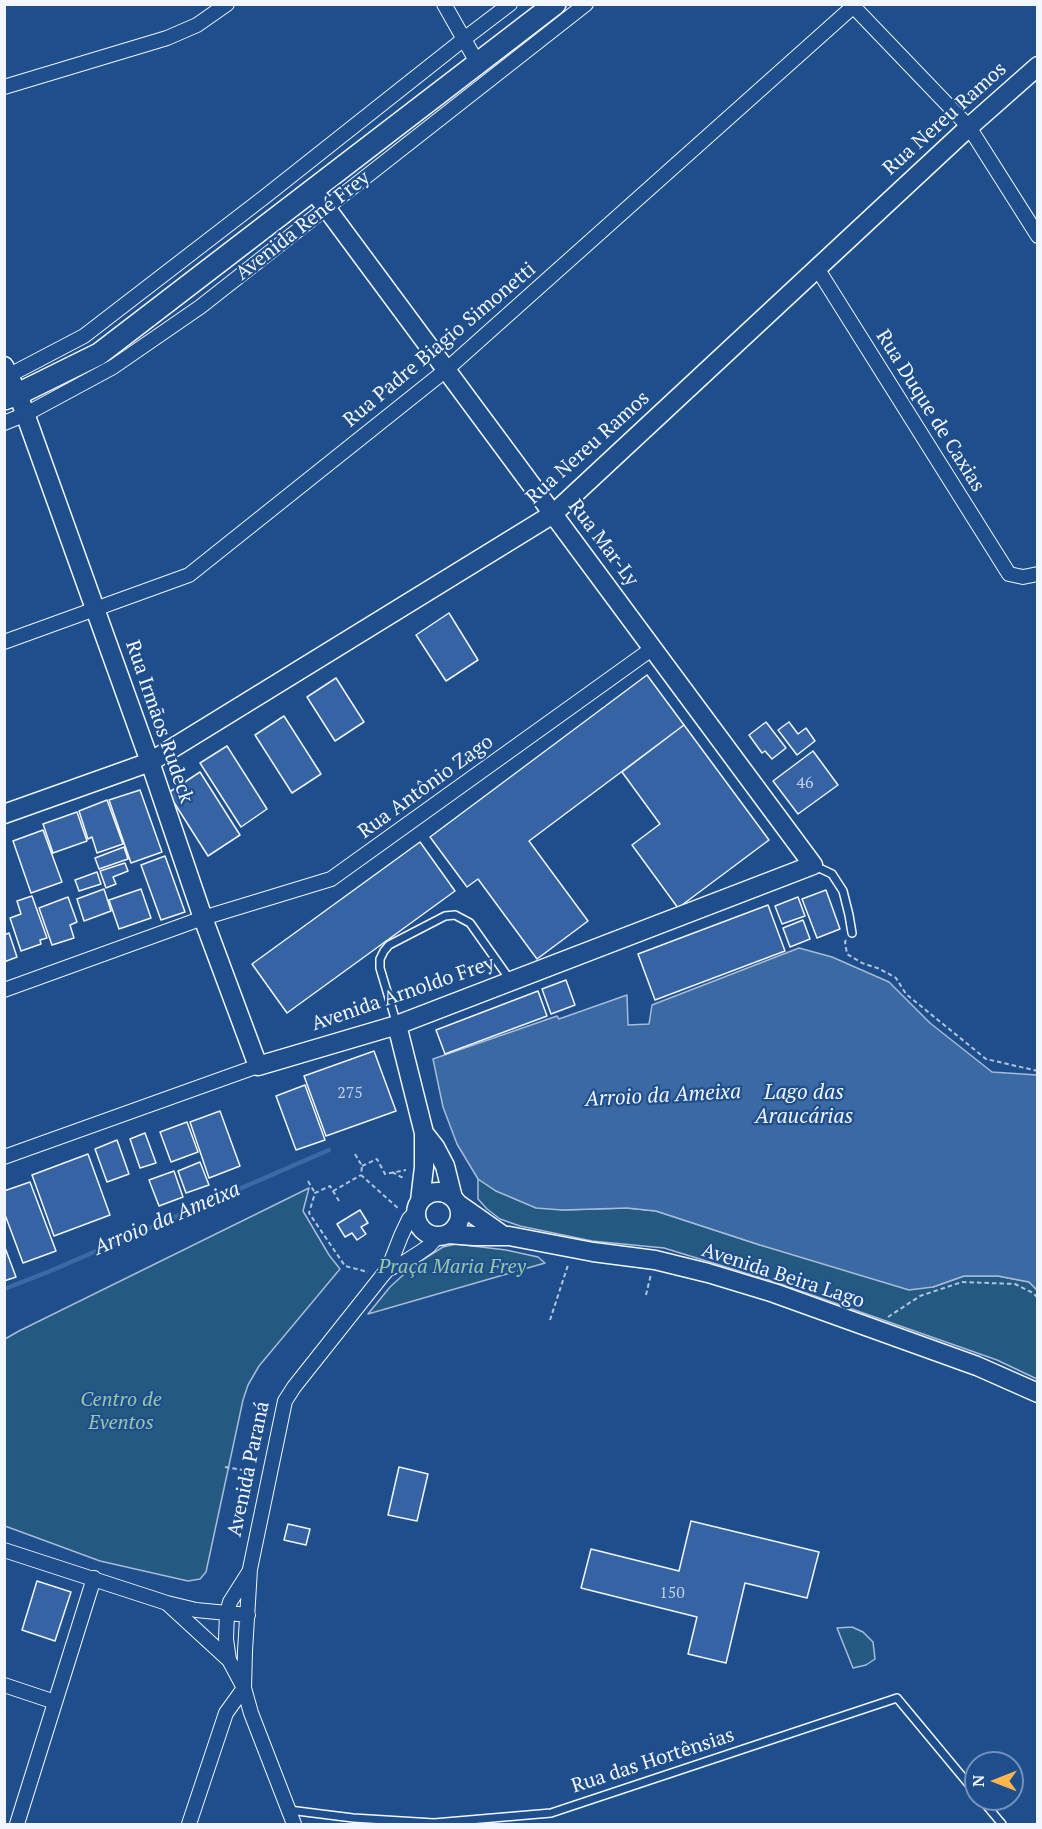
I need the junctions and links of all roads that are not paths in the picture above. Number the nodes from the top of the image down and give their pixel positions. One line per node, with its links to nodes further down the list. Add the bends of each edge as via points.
1 (227, 4): 10 (street, via 197,25 167,38)
2 (444, 4): 7 (street)
3 (510, 4): 7 (street)
4 (555, 4): 8 (main road, Avenida René Frey)
5 (586, 4): 13 (street, Avenida René Frey)
6 (853, 5): 11 (street); 16 (street, Rua Padre Biagio Simonetti)
7 (464, 39): 8 (street); 17 (street, via 84,336)
8 (477, 64): 12 (main road, Avenida René Frey)
9 (1038, 66): 11 (street, Rua Nereu Ramos)
10 (4, 87)
11 (969, 127): 14 (street); 15 (street, Rua Nereu Ramos)
12 (313, 190): 13 (street, Rua Mar-Ly); 17 (main road, Avenida René Frey, via 99,354)
13 (327, 208): 16 (street, Rua Mar-Ly); 18 (street, Avenida René Frey, via 200,307 113,367)
14 (1038, 236)
15 (817, 268): 20 (street, Rua Nereu Ramos); 21 (street, Rua Duque de Caxias, via 1010,574)
16 (446, 370): 20 (street, Rua Mar-Ly); 22 (street, Rua Padre Biagio Simonetti, via 189,575)
17 (8, 383): 18 (street, Rua Irmãos Rudeck)
18 (26, 414): 19 (street, Avenida René Frey); 22 (street, Rua Irmãos Rudeck)
19 (4, 423)
20 (554, 514): 24 (street, Rua Mar-Ly); 25 (street, Rua Nereu Ramos)
21 (1038, 574)
22 (95, 609): 23 (street, Rua Padre Biagio Simonetti); 25 (street, Rua Irmãos Rudeck)
23 (4, 642)
24 (653, 648): 27 (street, Rua Mar-Ly); 28 (street, Rua Antônio Zago, via 331,879)
25 (150, 762): 26 (street, Rua Nereu Ramos); 28 (street, Rua Irmãos Rudeck)
26 (4, 814)
27 (813, 865): 29 (lane, via 832,874 843,891); 30 (street, Avenida Arnoldo Frey)
28 (203, 918): 31 (street, Rua Antônio Zago); 33 (street, Rua Irmãos Rudeck)
29 (852, 933)
30 (511, 981): 32 (street, Avenida Arnoldo Frey); 32 (lane, via 470,922 454,915 445,916 389,945 380,959)
31 (4, 990)
32 (397, 1025): 33 (street, Avenida Arnoldo Frey); 34 (street, Avenida Paraná)
33 (258, 1066): 35 (street, Avenida Arnoldo Frey)
34 (424, 1132): 36 (street, Avenida Paraná, via 445,1166); 37 (street, Avenida Paraná, via 424,1167)
35 (4, 1157)
36 (455, 1201): 37 (street, via 442,1193 430,1193); 38 (street, Avenida Paraná, via 459,1221); 39 (street, Avenida Beira Lago)
37 (415, 1211): 38 (street, via 422,1229 430,1235); 40 (street, Avenida Paraná)
38 (443, 1235): 39 (street, Avenida Beira Lago); 40 (street, Avenida Paraná)
39 (504, 1236): 41 (street, Avenida Beira Lago, via 655,1260 774,1293 977,1366)
40 (385, 1272): 43 (street, Avenida Paraná, via 285,1401)
41 (1038, 1393)
42 (4, 1550): 44 (street)
43 (250, 1569): 46 (street, Avenida Paraná); 47 (street, Avenida Paraná)
44 (94, 1578): 45 (street); 51 (street)
45 (167, 1603): 46 (street); 48 (street)
46 (226, 1613): 47 (street); 48 (street, Avenida Paraná)
47 (248, 1615): 50 (street, Avenida Paraná)
48 (229, 1660): 50 (street, Avenida Paraná)
49 (4, 1685): 51 (street)
50 (244, 1688): 53 (street, Avenida Paraná); 56 (street, via 226,1713)
51 (56, 1702): 55 (street)
52 (964, 1779): 53 (lane, Rua das Hortênsias, via 897,1698 551,1812 434,1823)
53 (289, 1810): 57 (street, Avenida Paraná)
54 (991, 1811): 58 (lane)
55 (17, 1824)
56 (189, 1824)
57 (294, 1824)
58 (1002, 1824)

